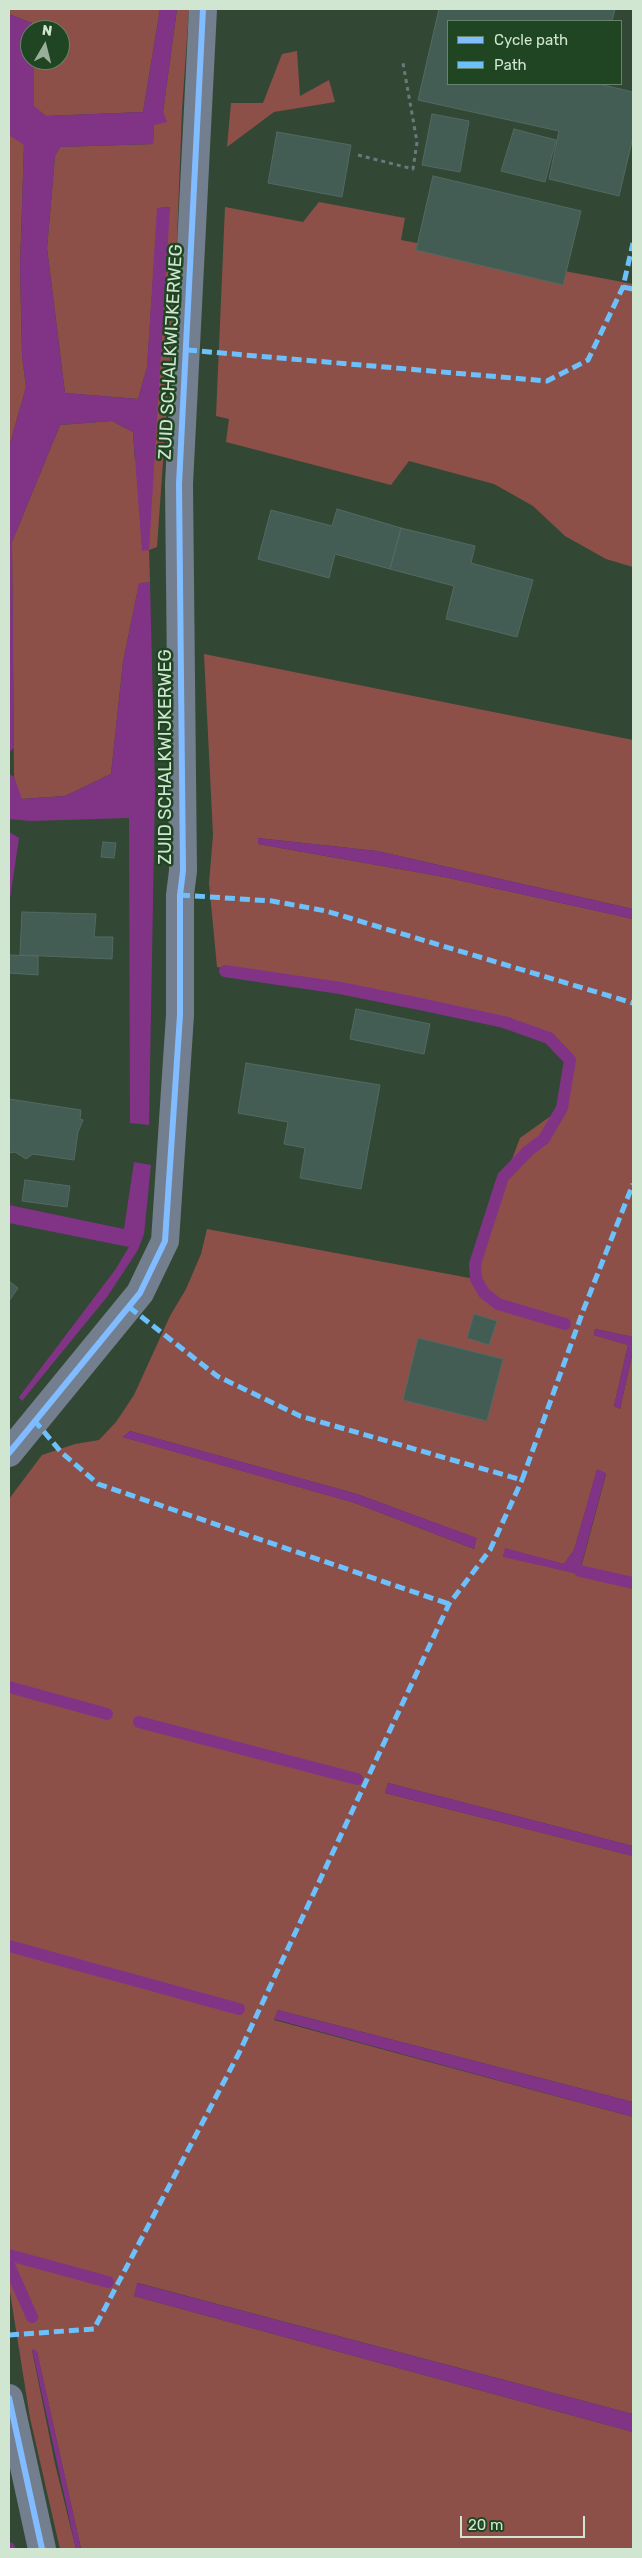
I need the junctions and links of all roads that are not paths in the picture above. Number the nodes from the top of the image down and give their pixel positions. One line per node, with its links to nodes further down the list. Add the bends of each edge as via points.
1 (203, 9): 2 (street, ZUID SCHALKWIJKERWEG, via 179,484 180,1015 164,1241 140,1294)
2 (9, 1453)
3 (9, 2398): 4 (street)
4 (42, 2549)

